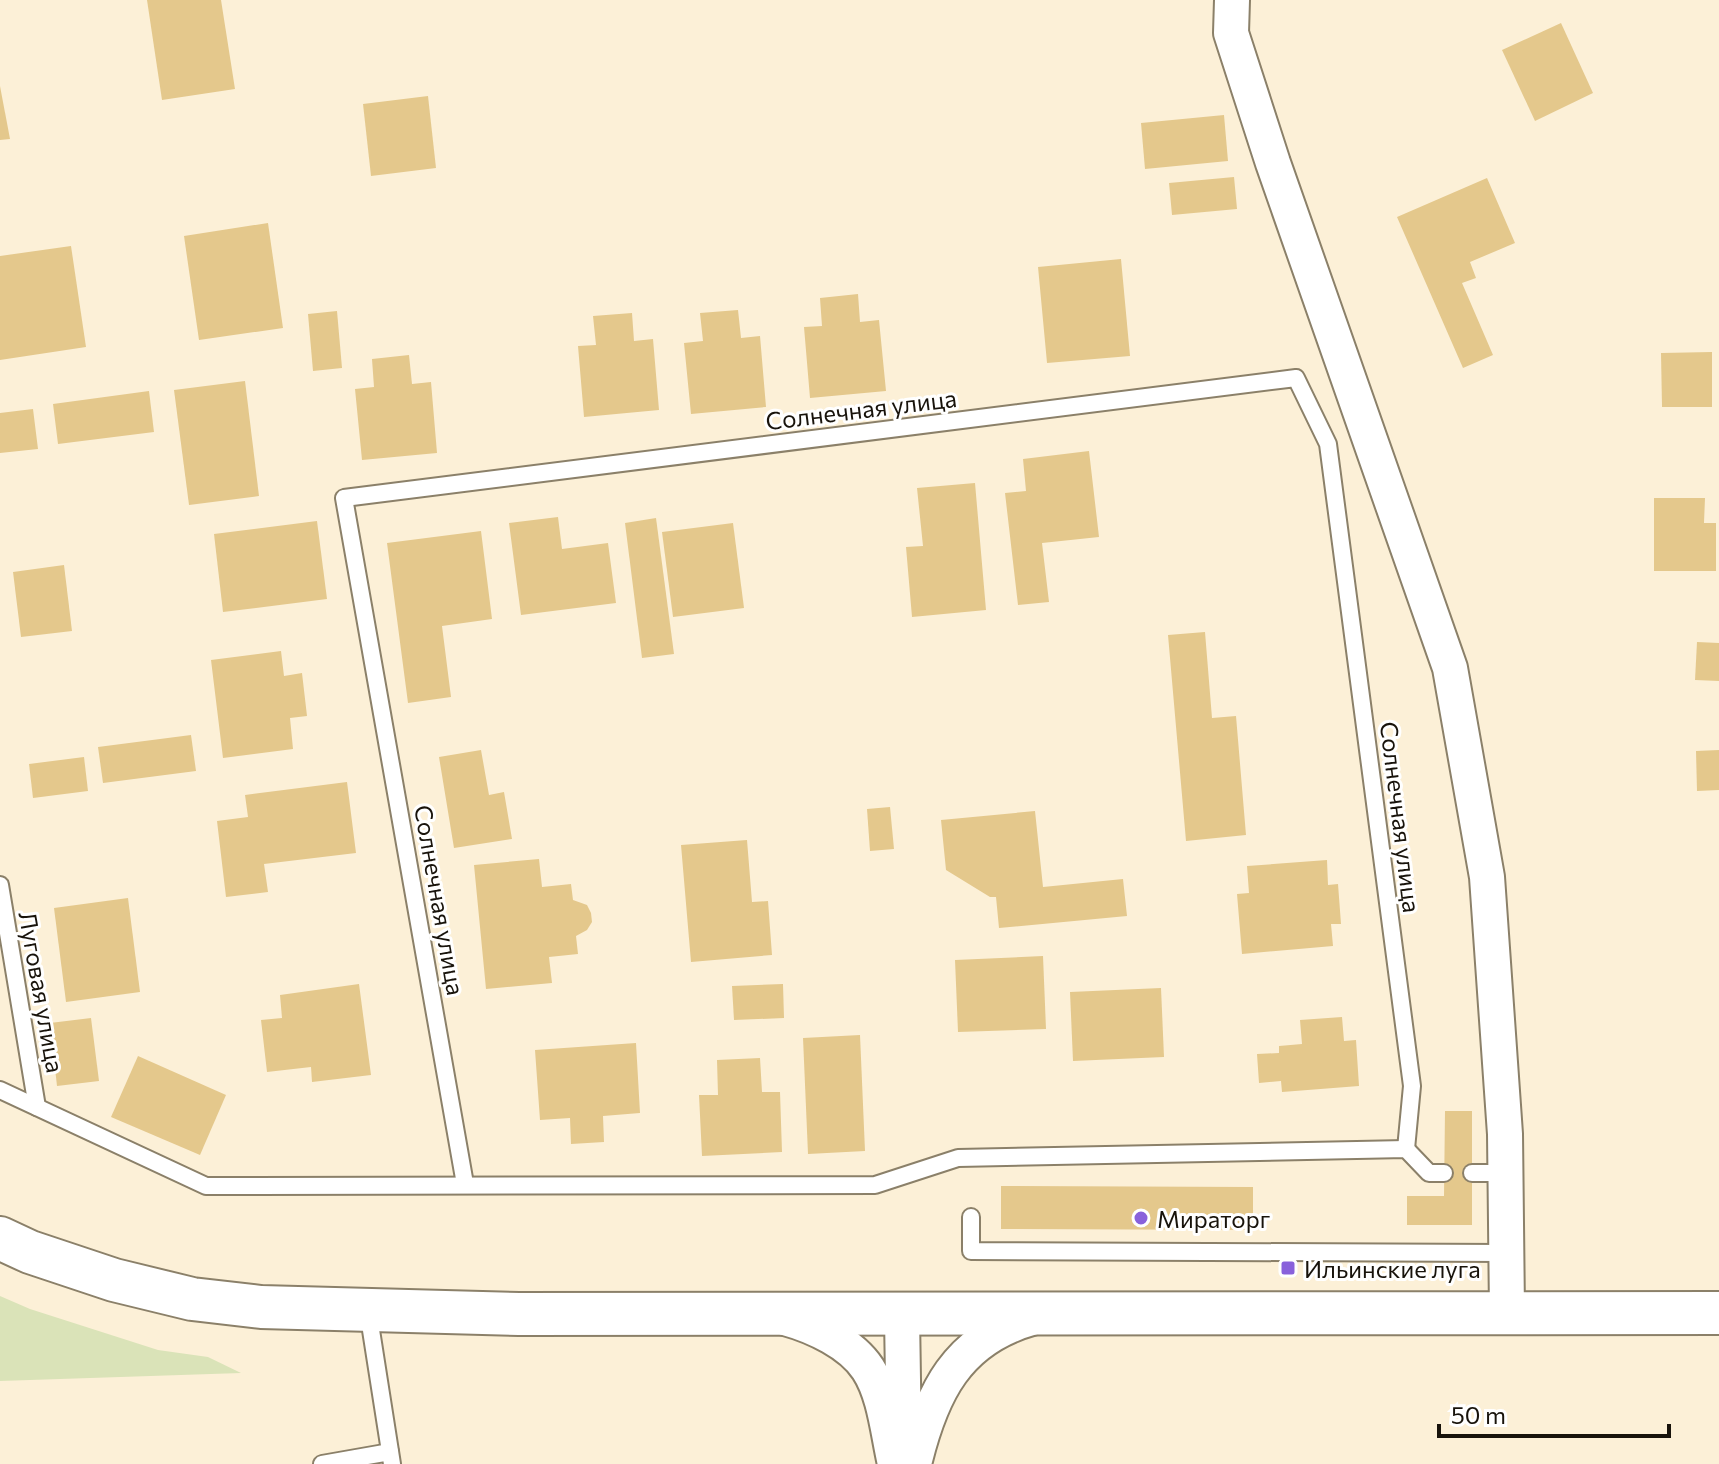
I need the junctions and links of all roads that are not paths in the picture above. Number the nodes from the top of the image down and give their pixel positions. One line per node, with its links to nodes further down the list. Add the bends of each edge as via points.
1 (1232, 0): 8 (street, via 1231,33 1273,163 1450,668 1487,877)
2 (0, 885): 4 (lane, Луговая улица)
3 (0, 1090): 4 (lane)
4 (37, 1107): 9 (lane, via 206,1186)
5 (1406, 1149): 6 (lane, via 1429,1173); 9 (lane, via 958,1158 875,1185); 9 (lane, Солнечная улица, via 1412,1086 1328,444 1296,378 344,498)
6 (1444, 1173)
7 (1472, 1173): 8 (lane)
8 (1505, 1173): 12 (street)
9 (465, 1184)
10 (971, 1217): 12 (lane, via 971,1251)
11 (0, 1238): 13 (street, via 114,1280 192,1299)
12 (1506, 1253): 14 (street)
13 (368, 1310): 16 (street); 19 (lane)
14 (1507, 1312): 15 (street); 17 (street)
15 (1719, 1313)
16 (773, 1315): 18 (street); 21 (street, via 830,1337 868,1369)
17 (1045, 1315): 18 (street); 23 (street, via 999,1330 959,1360 932,1405)
18 (902, 1316): 22 (street)
19 (391, 1458): 20 (lane)
20 (322, 1464)
21 (895, 1464)
22 (904, 1464)
23 (914, 1464)

